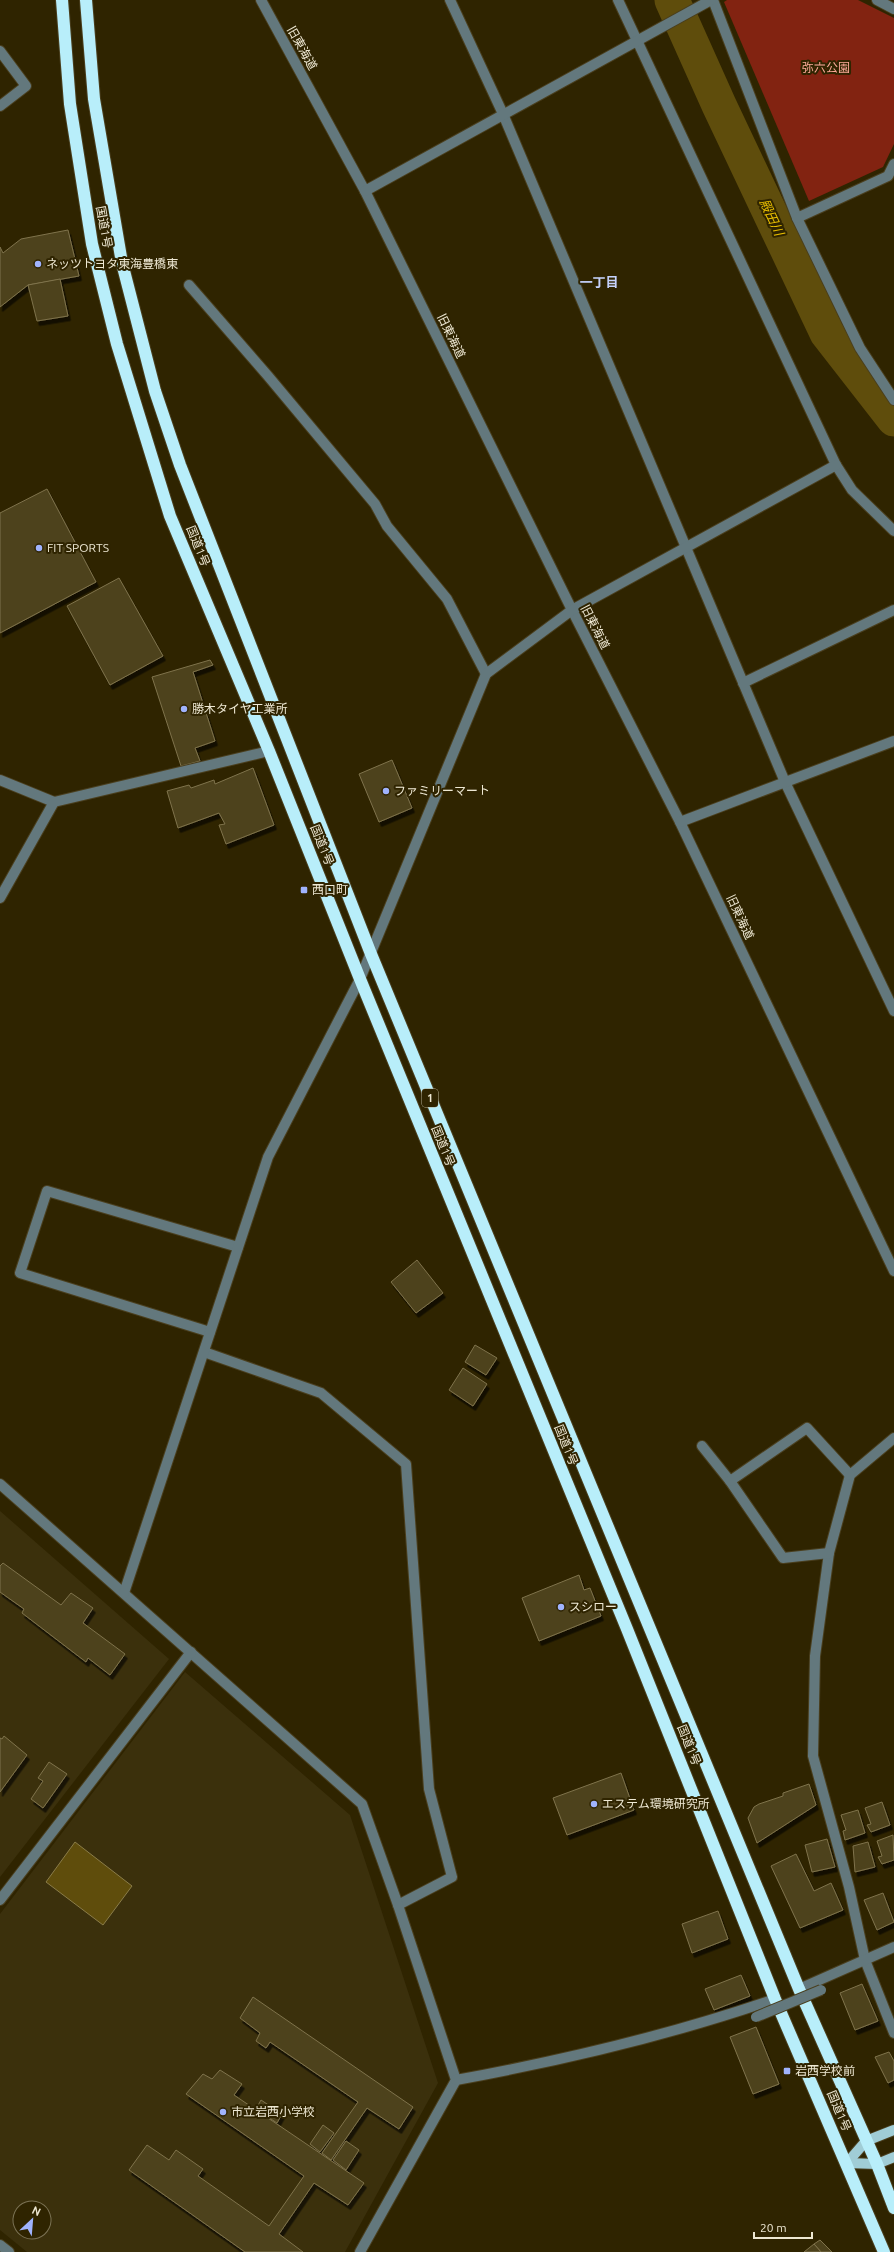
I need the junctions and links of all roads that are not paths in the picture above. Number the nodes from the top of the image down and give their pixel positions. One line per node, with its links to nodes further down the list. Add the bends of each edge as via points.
1 (62, 0): 27 (highway, 国道1号 / 1, via 70,104 92,244 117,344 170,516)
2 (86, 0): 33 (highway, 国道1号 / 1, via 94,99 122,263 155,391 182,473)
3 (260, 0): 15 (street, 旧東海道)
4 (450, 0): 12 (street)
5 (618, 0): 9 (street)
6 (712, 0): 9 (street); 16 (street)
7 (877, 0): 8 (street)
8 (894, 9)
9 (637, 41): 12 (street); 19 (street)
10 (0, 51): 11 (street, via 26,86)
11 (0, 106)
12 (503, 114): 15 (street); 21 (street)
13 (894, 164): 14 (street)
14 (891, 178): 16 (street)
15 (365, 191): 22 (street, 旧東海道)
16 (797, 218): 18 (street, via 860,348)
17 (189, 285): 24 (street, via 375,504 387,526 447,599)
18 (894, 400)
19 (836, 465): 20 (street, via 852,490); 21 (street)
20 (894, 531)
21 (687, 548): 22 (street); 25 (street)
22 (572, 610): 24 (street); 31 (street, 旧東海道)
23 (894, 610): 25 (street)
24 (486, 674): 33 (street)
25 (743, 683): 29 (street)
26 (894, 741): 29 (street)
27 (269, 752): 30 (street); 34 (highway, 国道1号 / 1)
28 (0, 780): 30 (street)
29 (785, 782): 31 (street); 35 (street)
30 (54, 802): 32 (street)
31 (680, 822): 37 (street, 旧東海道)
32 (0, 898)
33 (371, 954): 34 (street); 52 (highway, 国道1号 / 1)
34 (360, 979): 36 (street, via 268,1157); 54 (highway, 国道1号 / 1)
35 (894, 1011)
36 (238, 1247): 38 (street); 38 (street, via 47,1191 20,1273)
37 (894, 1271)
38 (210, 1332): 39 (street)
39 (204, 1352): 46 (street); 49 (street, via 320,1393 406,1464 429,1789 452,1877)
40 (894, 1438): 42 (street)
41 (702, 1446): 43 (street)
42 (850, 1475): 43 (street, via 807,1428); 45 (street)
43 (730, 1481): 45 (street, via 783,1558)
44 (0, 1484): 46 (street)
45 (829, 1553): 51 (street, via 816,1656 813,1756 849,1887)
46 (124, 1593): 47 (street)
47 (191, 1652): 48 (street); 49 (street, via 362,1804)
48 (0, 1900)
49 (398, 1905): 57 (street)
50 (894, 1948): 51 (street)
51 (865, 1960): 52 (street); 56 (street)
52 (799, 1989): 59 (highway, 国道1号 / 1)
53 (821, 1990): 55 (street, bridge)
54 (776, 1999): 57 (street, via 697,2025 530,2066); 61 (highway, 国道1号 / 1)
55 (756, 2017)
56 (894, 2033)
57 (456, 2080): 66 (street)
58 (894, 2130): 59 (main road)
59 (866, 2141): 61 (main road); 62 (highway, 国道1号 / 1)
60 (894, 2157): 62 (main road)
61 (847, 2163): 62 (main road); 67 (highway, 国道1号 / 1)
62 (877, 2164): 63 (highway, 国道1号 / 1)
63 (894, 2208)
64 (0, 2245): 65 (street)
65 (9, 2252)
66 (360, 2252)
67 (884, 2252)

